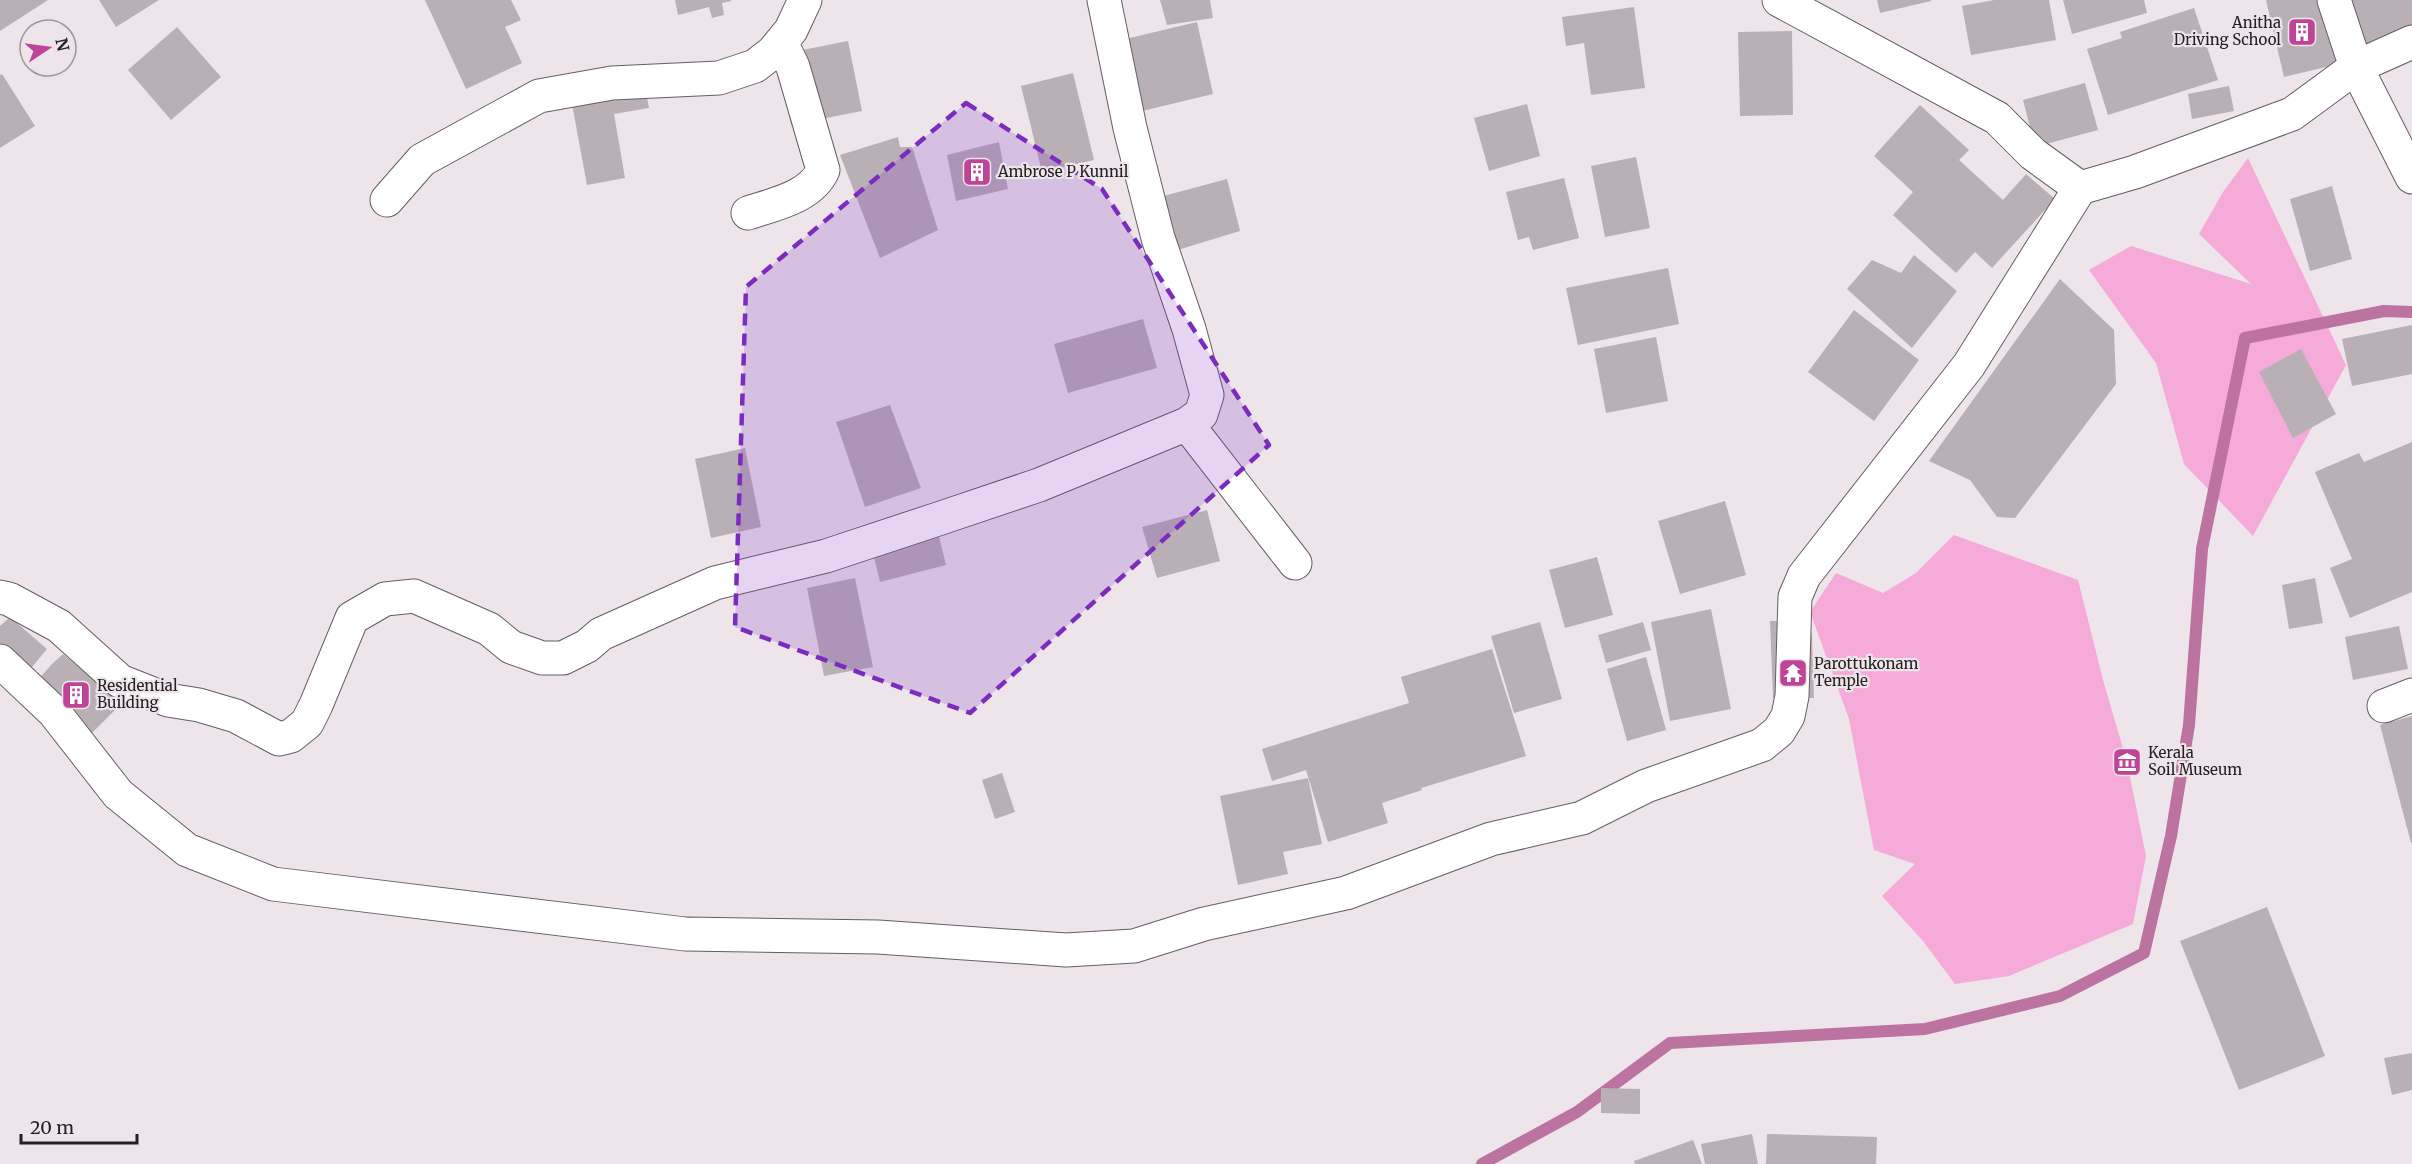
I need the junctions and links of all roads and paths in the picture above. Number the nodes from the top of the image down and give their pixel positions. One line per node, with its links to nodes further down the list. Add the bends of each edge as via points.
1 (805, 0): 5 (street)
2 (1104, 0): 12 (street, via 1158,238 1207,395 1201,414)
3 (1779, 0): 9 (street, via 1997,118 2033,154)
4 (2334, 0): 7 (street)
5 (781, 42): 10 (street, via 755,66 719,78 612,83 539,96 422,160); 11 (street, via 793,67 823,170 819,181 801,194)
6 (2412, 42): 7 (street)
7 (2356, 67): 8 (street); 9 (street, via 2292,114)
8 (2412, 177)
9 (2080, 188): 15 (street, via 1969,364 1804,576 1795,597 1788,716 1779,731 1762,745 1646,786 1582,818 1491,839 1346,893 1204,924 1134,946 1066,950 878,938 685,934 273,884 187,850 118,794 54,712)
10 (387, 200)
11 (748, 213)
12 (1187, 424): 13 (street); 14 (street, via 1050,481 938,519 826,556 715,583 601,634 563,658 542,658 511,647 489,629 414,596 385,599 352,618 307,723 291,736 279,739 237,716 168,700 120,681 59,626)
13 (1295, 563)
14 (0, 597)
15 (0, 661)

